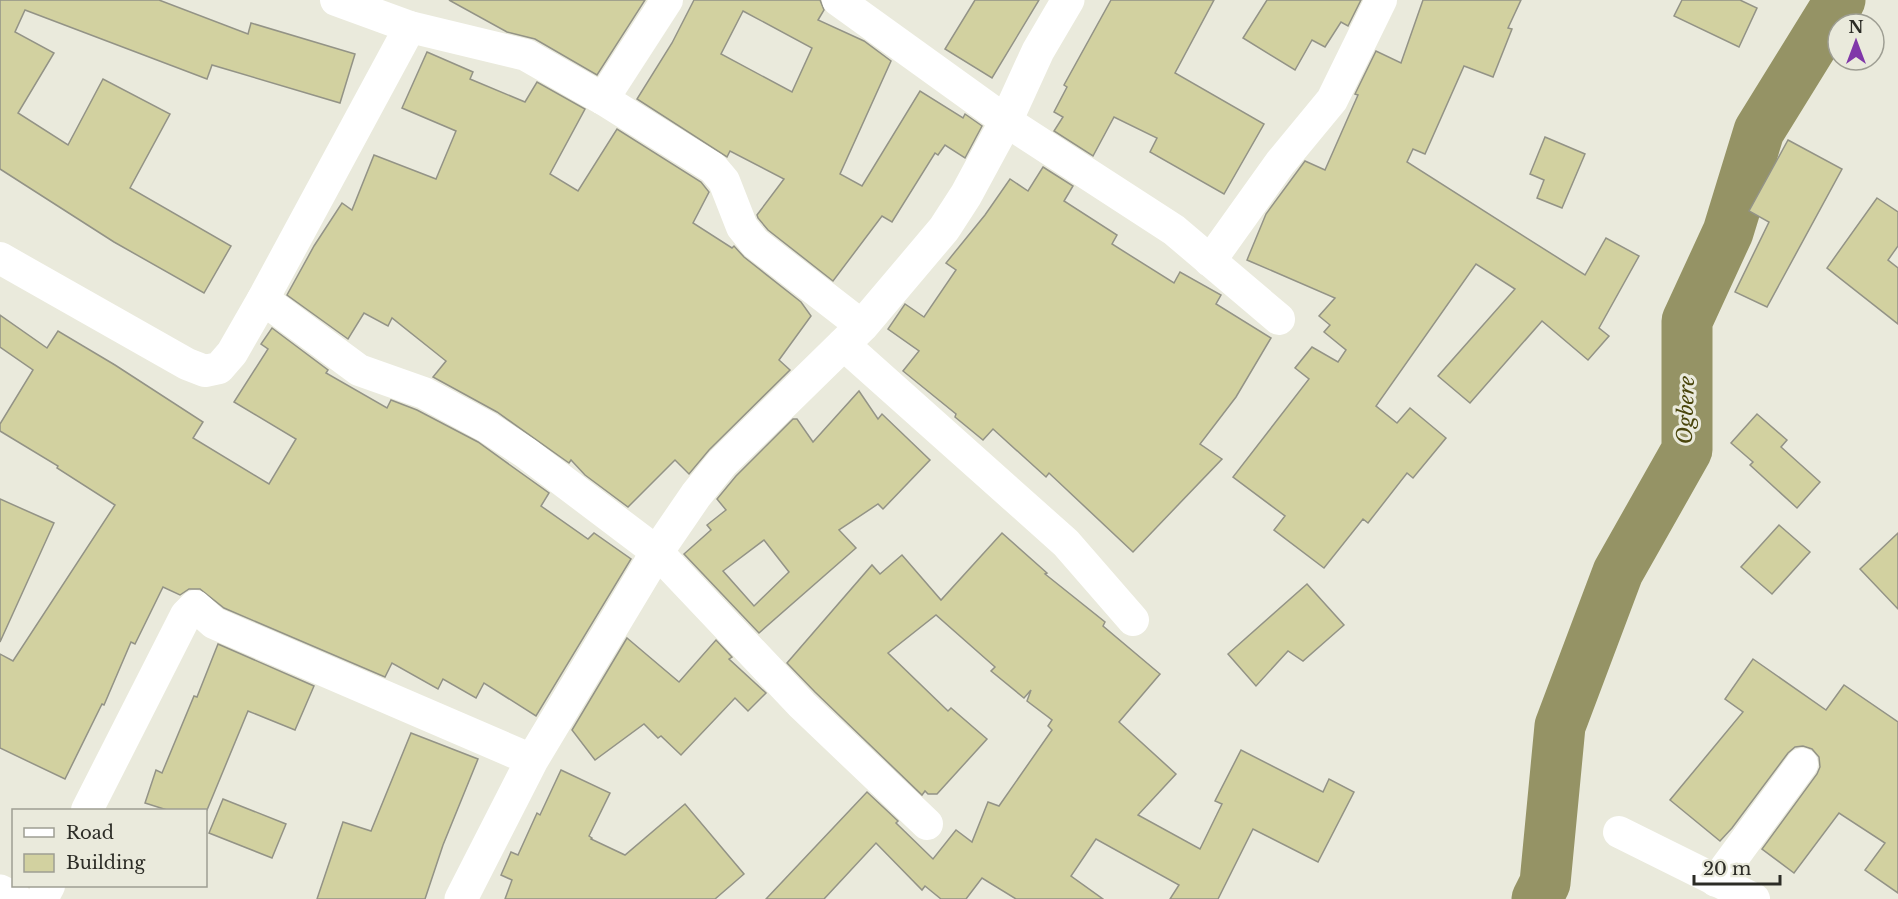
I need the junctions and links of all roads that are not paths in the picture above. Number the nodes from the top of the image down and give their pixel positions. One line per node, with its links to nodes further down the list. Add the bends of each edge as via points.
1 (336, 0): 6 (street)
2 (667, 0): 7 (street)
3 (838, 0): 8 (street)
4 (1068, 0): 8 (street, via 1038,51)
5 (1381, 0): 10 (street, via 1332,100 1280,163)
6 (410, 27): 7 (street, via 526,56); 11 (street)
7 (603, 99): 13 (street, via 713,168 724,181 742,226 755,243)
8 (1006, 121): 10 (street, via 1132,201); 13 (street, via 944,229)
9 (0, 258): 11 (street, via 187,364 206,371 219,368 231,353)
10 (1210, 261): 12 (street)
11 (263, 299): 14 (street, via 359,370 424,393 487,427)
12 (1279, 319)
13 (853, 335): 14 (street, via 722,463); 15 (street, via 1066,543)
14 (657, 552): 16 (street); 19 (street, via 802,705)
15 (1133, 620)
16 (532, 760): 18 (street, via 214,623 195,606 186,615); 24 (street)
17 (1802, 764): 21 (street)
18 (88, 809)
19 (927, 824)
20 (1619, 832): 21 (street)
21 (1716, 881): 25 (street)
22 (0, 891): 23 (street)
23 (16, 899)
24 (462, 899)
25 (1754, 899)

